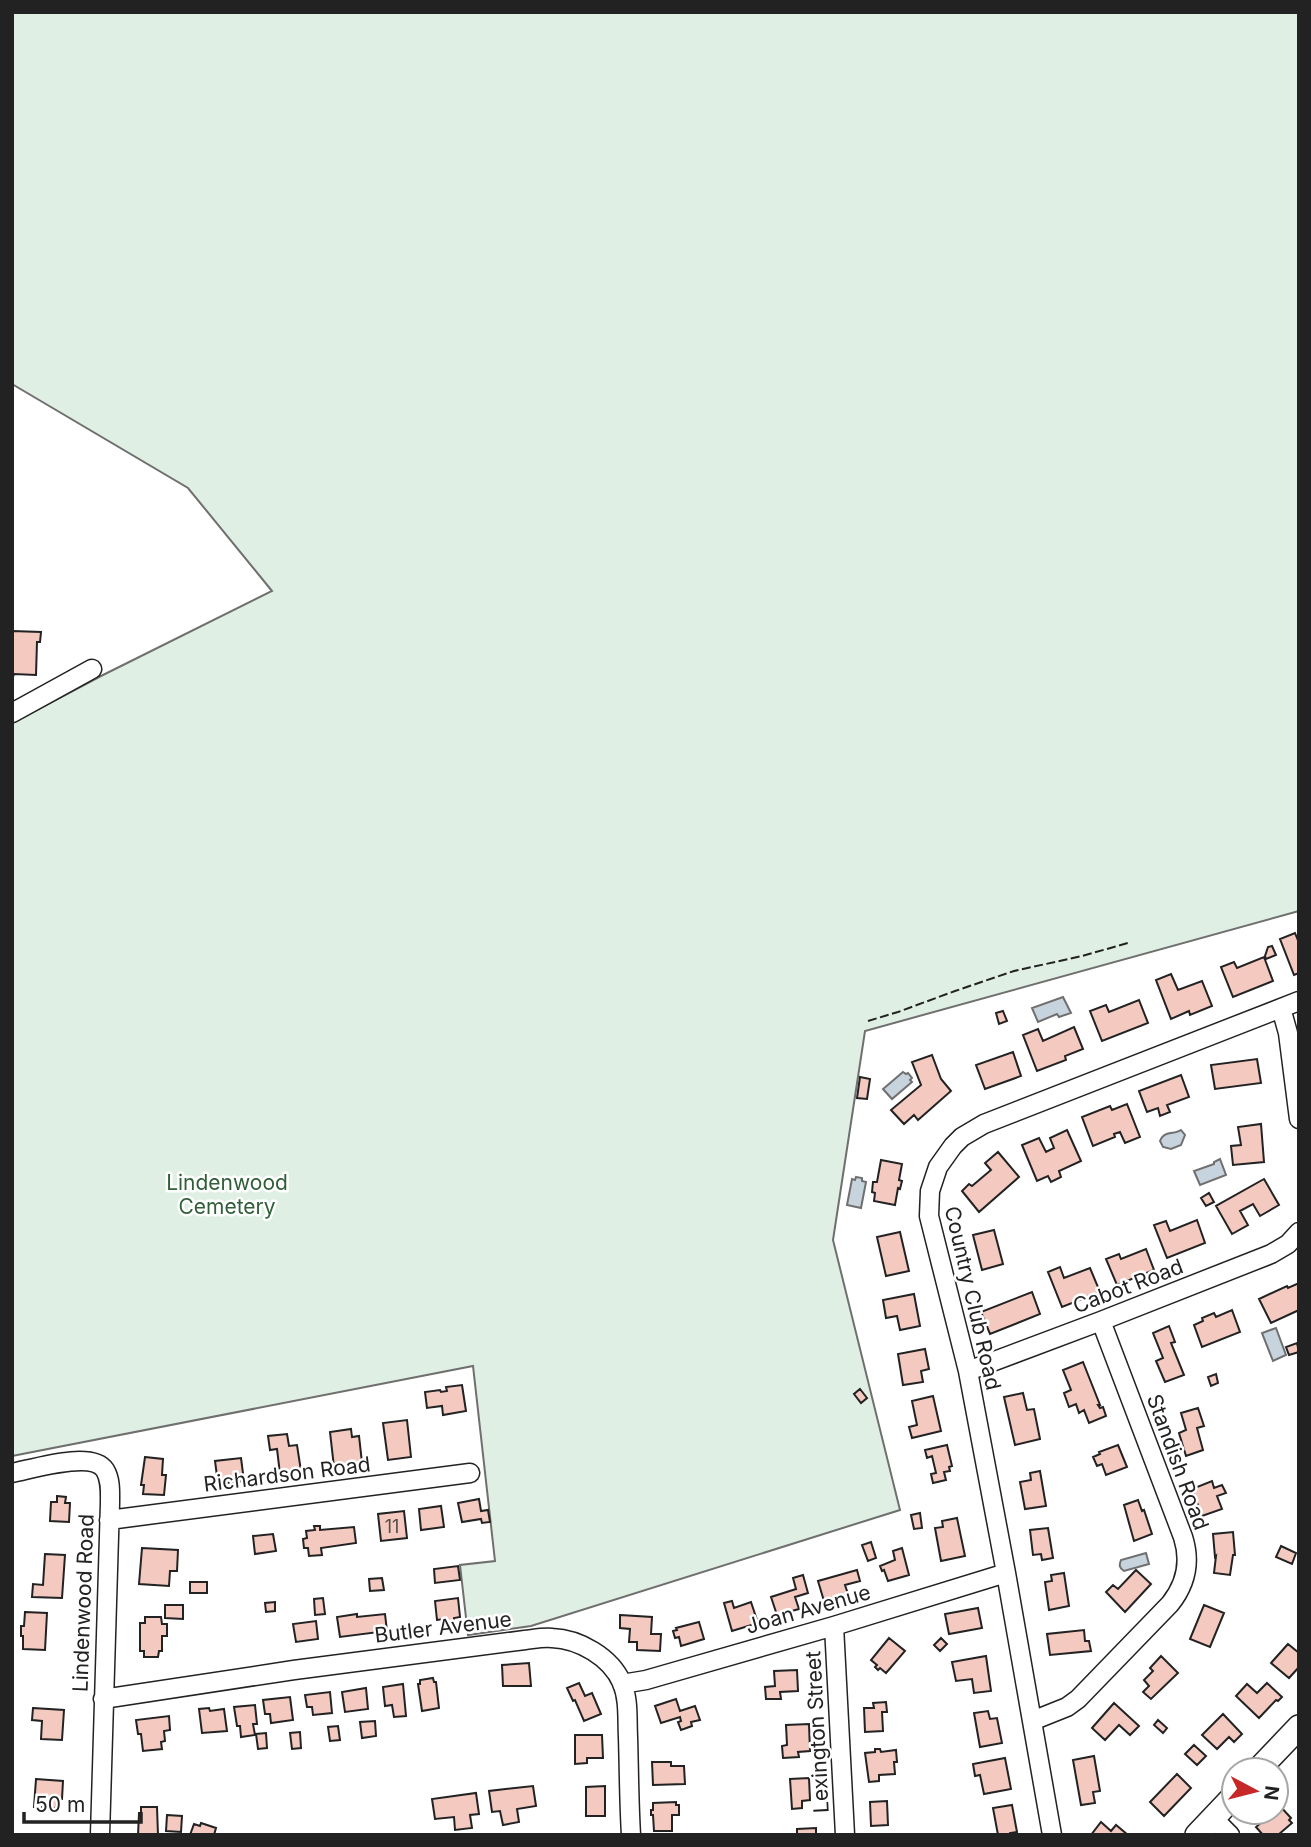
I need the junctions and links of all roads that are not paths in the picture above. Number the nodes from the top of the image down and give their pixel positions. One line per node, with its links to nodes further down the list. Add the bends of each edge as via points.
1 (92, 669): 2 (street)
2 (12, 713)
3 (1299, 1001): 4 (street, Country Club Road)
4 (1281, 1008): 5 (street); 8 (street, Country Club Road, via 984,1124 953,1146 933,1178 928,1203)
5 (1299, 1119)
6 (1299, 1232): 7 (street, Cabot Road, via 1272,1254)
7 (1101, 1321): 8 (street, Cabot Road); 16 (street, Standish Road, via 1183,1537 1186,1572 1170,1604 1078,1699)
8 (968, 1371): 12 (street, Country Club Road)
9 (12, 1473): 11 (street, Lindenwood Road, via 75,1461 97,1463 109,1480)
10 (470, 1473): 11 (street, Richardson Road)
11 (109, 1520): 15 (street, Lindenwood Road)
12 (1006, 1573): 13 (street, Joan Avenue); 16 (street, Country Club Road)
13 (834, 1626): 14 (street, Joan Avenue); 23 (street, Lexington Street)
14 (622, 1684): 15 (street, Butler Avenue, via 612,1667 588,1649 561,1639 539,1638); 22 (street, via 627,1706)
15 (103, 1699): 21 (street, Lindenwood Road)
16 (1032, 1721): 24 (street, Country Club Road)
17 (1299, 1727): 18 (main road)
18 (1271, 1756)
19 (1220, 1810): 20 (main road)
20 (1205, 1826): 25 (street)
21 (100, 1835)
22 (631, 1835)
23 (845, 1835)
24 (1052, 1835)
25 (1230, 1835)

